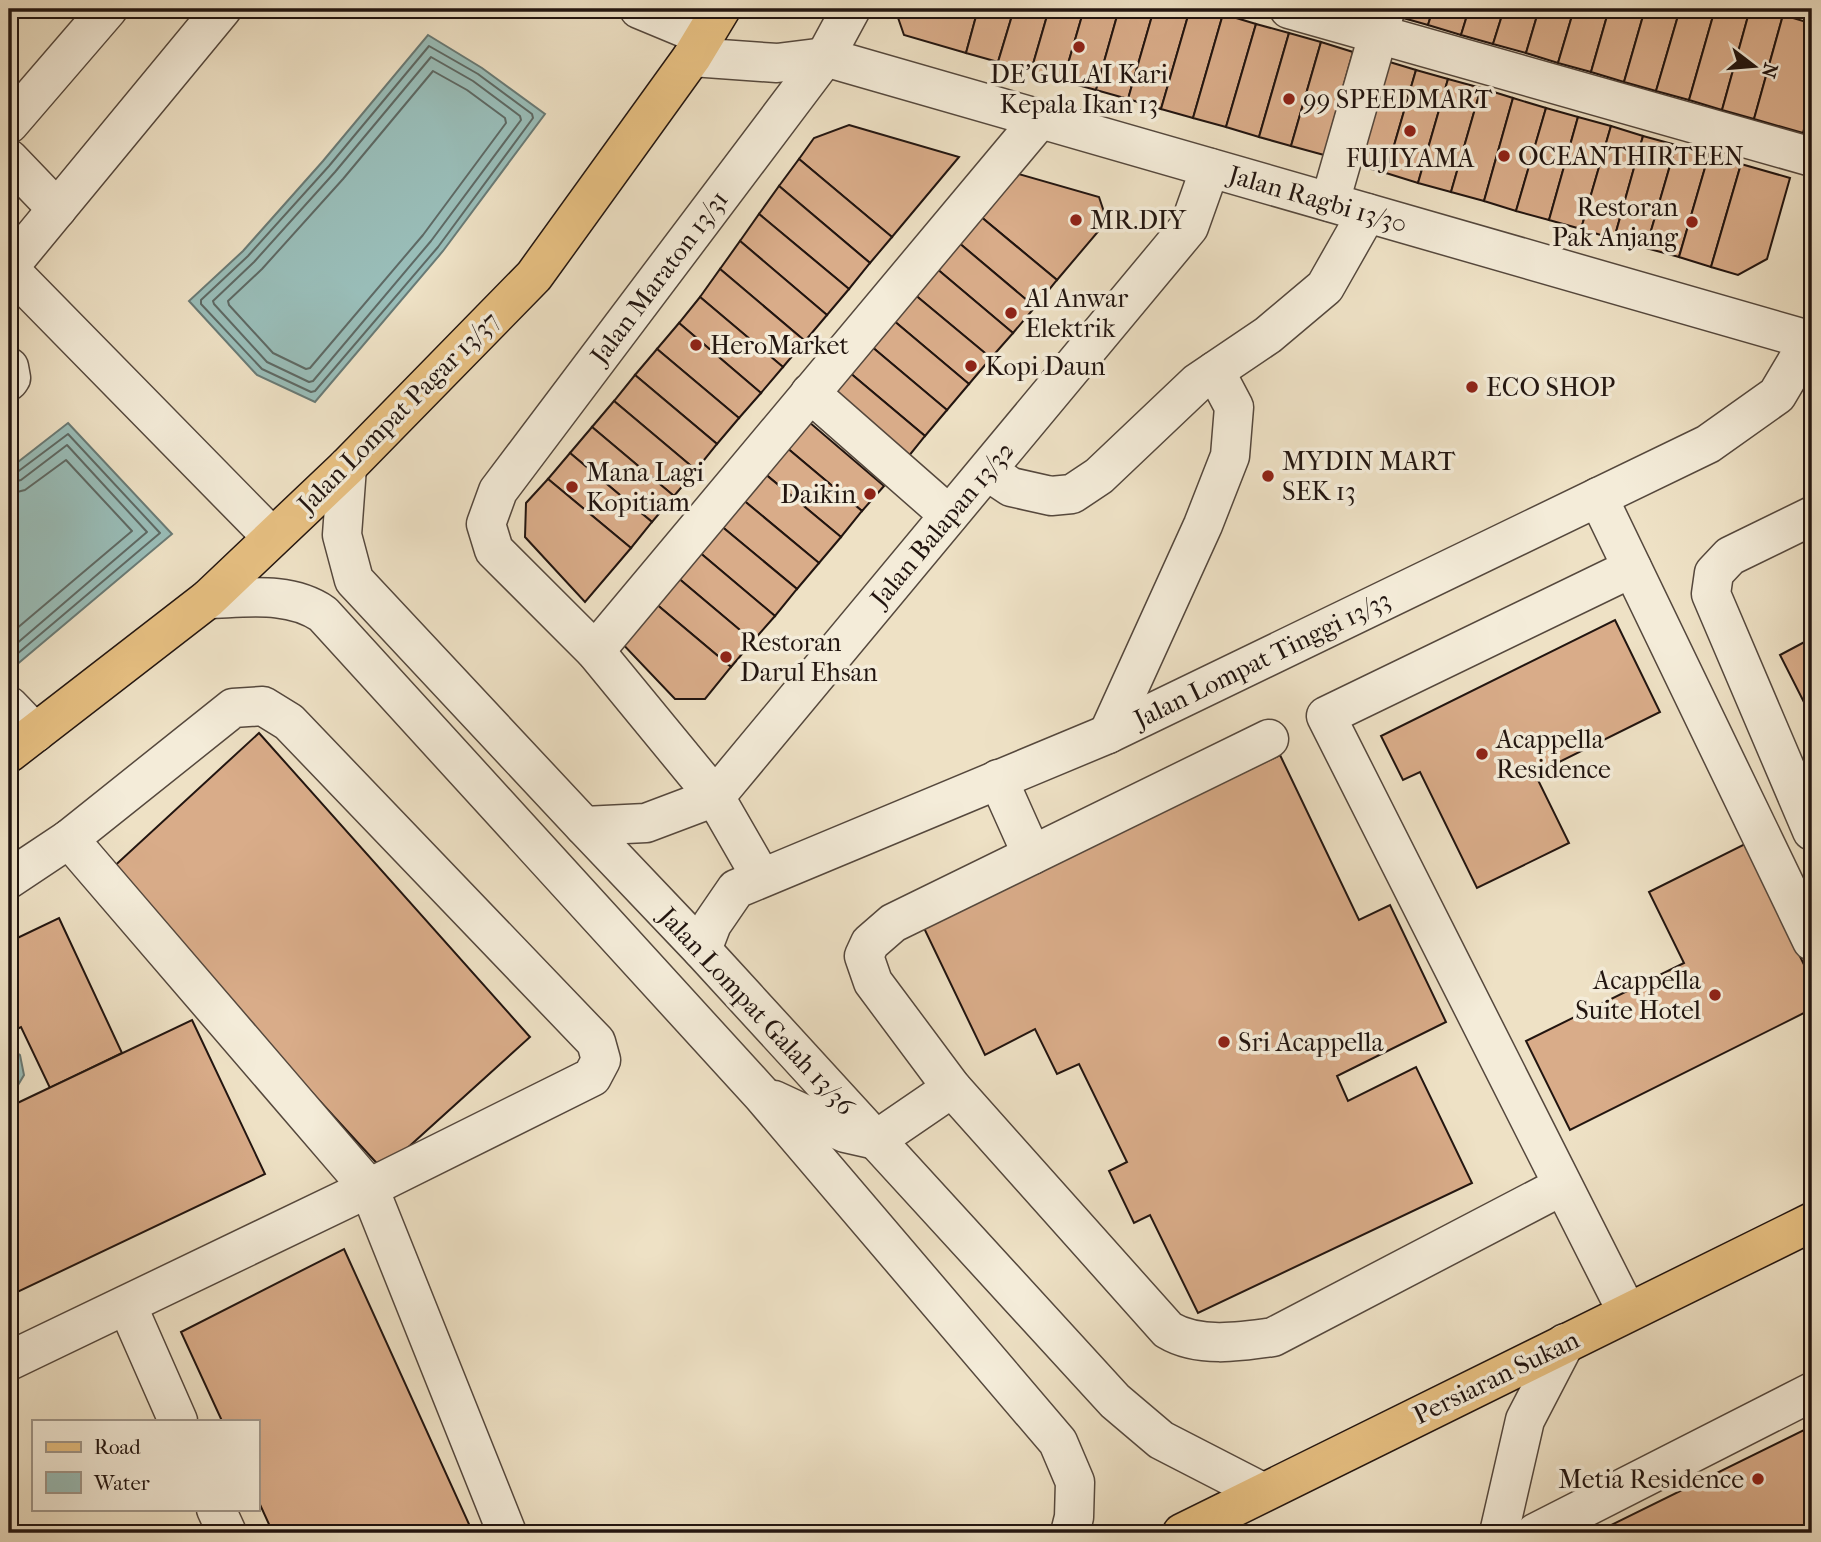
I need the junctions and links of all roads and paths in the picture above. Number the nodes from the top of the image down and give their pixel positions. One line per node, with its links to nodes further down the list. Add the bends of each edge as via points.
1 (108, 9): 10 (street)
2 (222, 9): 15 (street)
3 (639, 9): 7 (street)
4 (851, 9): 8 (street, Jalan Maraton 13/31)
5 (1289, 9): 6 (street)
6 (1382, 21): 11 (street); 14 (street)
7 (706, 34): 8 (street, via 777,64); 23 (main road, Jalan Lompat Pagar 13/37, via 534,276)
8 (825, 57): 9 (street, Jalan Ragbi 13/30); 31 (street, Jalan Maraton 13/31, via 498,491 485,524 494,550)
9 (1040, 119): 13 (street, Jalan Ragbi 13/30); 22 (street)
10 (9, 124)
11 (1812, 157)
12 (9, 159): 15 (street)
13 (1210, 168): 14 (street, Jalan Ragbi 13/30); 24 (street, Jalan Balapan 13/32, via 1189,227)
14 (1330, 202): 16 (street, Jalan Ragbi 13/30)
15 (57, 209): 17 (street)
16 (1367, 213): 18 (street, Jalan Ragbi 13/30); 20 (street, via 1325,287 1268,335)
17 (9, 268): 28 (street)
18 (1812, 339): 25 (street, Jalan Lompat Tinggi 13/33, via 1777,395 1708,444)
19 (9, 367): 21 (street)
20 (1215, 371): 24 (street, via 1099,476 1072,494 1033,493 1011,487); 33 (street, via 1234,407 1230,456)
21 (9, 381)
22 (810, 393): 26 (street); 31 (street)
23 (347, 467): 28 (main road, Jalan Lompat Pagar 13/37); 38 (street, Jalan Lompat Galah 13/36, via 342,535 355,580)
24 (987, 471): 26 (street, Jalan Balapan 13/32)
25 (1598, 497): 29 (street); 33 (street, Jalan Lompat Tinggi 13/33)
26 (949, 515): 37 (street, Jalan Balapan 13/32)
27 (1812, 516): 39 (street, via 1730,556 1714,573 1711,594)
28 (272, 537): 30 (main road, Jalan Lompat Pagar 13/37)
29 (1632, 568): 44 (street); 49 (street, via 1326,716)
30 (208, 599): 35 (main road, Jalan Lompat Pagar 13/37); 47 (street, Jalan Lompat Galah 13/36, via 290,599 323,614)
31 (595, 651): 37 (street)
32 (9, 706): 35 (street)
33 (1108, 734): 36 (street, Jalan Lompat Tinggi 13/33)
34 (1269, 739): 41 (street)
35 (22, 743)
36 (998, 779): 41 (street); 42 (street, Jalan Lompat Tinggi 13/33)
37 (715, 797): 38 (street, via 646,822); 42 (street)
38 (583, 826): 45 (street, Jalan Lompat Galah 13/36)
39 (1812, 831)
40 (69, 839): 43 (street); 50 (street); 50 (street, via 233,708 262,706 289,722 596,1042 601,1060 592,1077)
41 (1032, 855): 46 (street, via 893,923 870,943 864,956 873,982)
42 (761, 877): 45 (street, Jalan Lompat Tinggi 13/33, via 736,889 712,924)
43 (9, 879)
44 (1812, 941)
45 (702, 950): 48 (street, Jalan Lompat Galah 13/36)
46 (952, 1088): 48 (street); 49 (street, via 1168,1330 1181,1338 1235,1343 1273,1337)
47 (762, 1095): 48 (street, via 845,1133); 62 (street, Jalan Lompat Galah 13/36, via 1058,1442 1075,1482)
48 (876, 1140): 58 (street, Jalan Lompat Galah 13/36, via 1115,1401 1161,1440)
49 (1562, 1186): 53 (street)
50 (369, 1188): 52 (street); 61 (street)
51 (1812, 1222): 53 (main road, Persiaran Sukan)
52 (127, 1305): 55 (street); 57 (street)
53 (1627, 1312): 54 (main road, Persiaran Sukan)
54 (1565, 1343): 58 (main road, Persiaran Sukan); 64 (street, via 1525,1420)
55 (9, 1361)
56 (1812, 1392): 65 (street)
57 (178, 1420)
58 (1262, 1492): 63 (main road, Persiaran Sukan)
59 (216, 1510): 60 (street)
60 (227, 1533)
61 (507, 1533)
62 (1070, 1533)
63 (1182, 1533)
64 (1499, 1533)
65 (1535, 1533)

